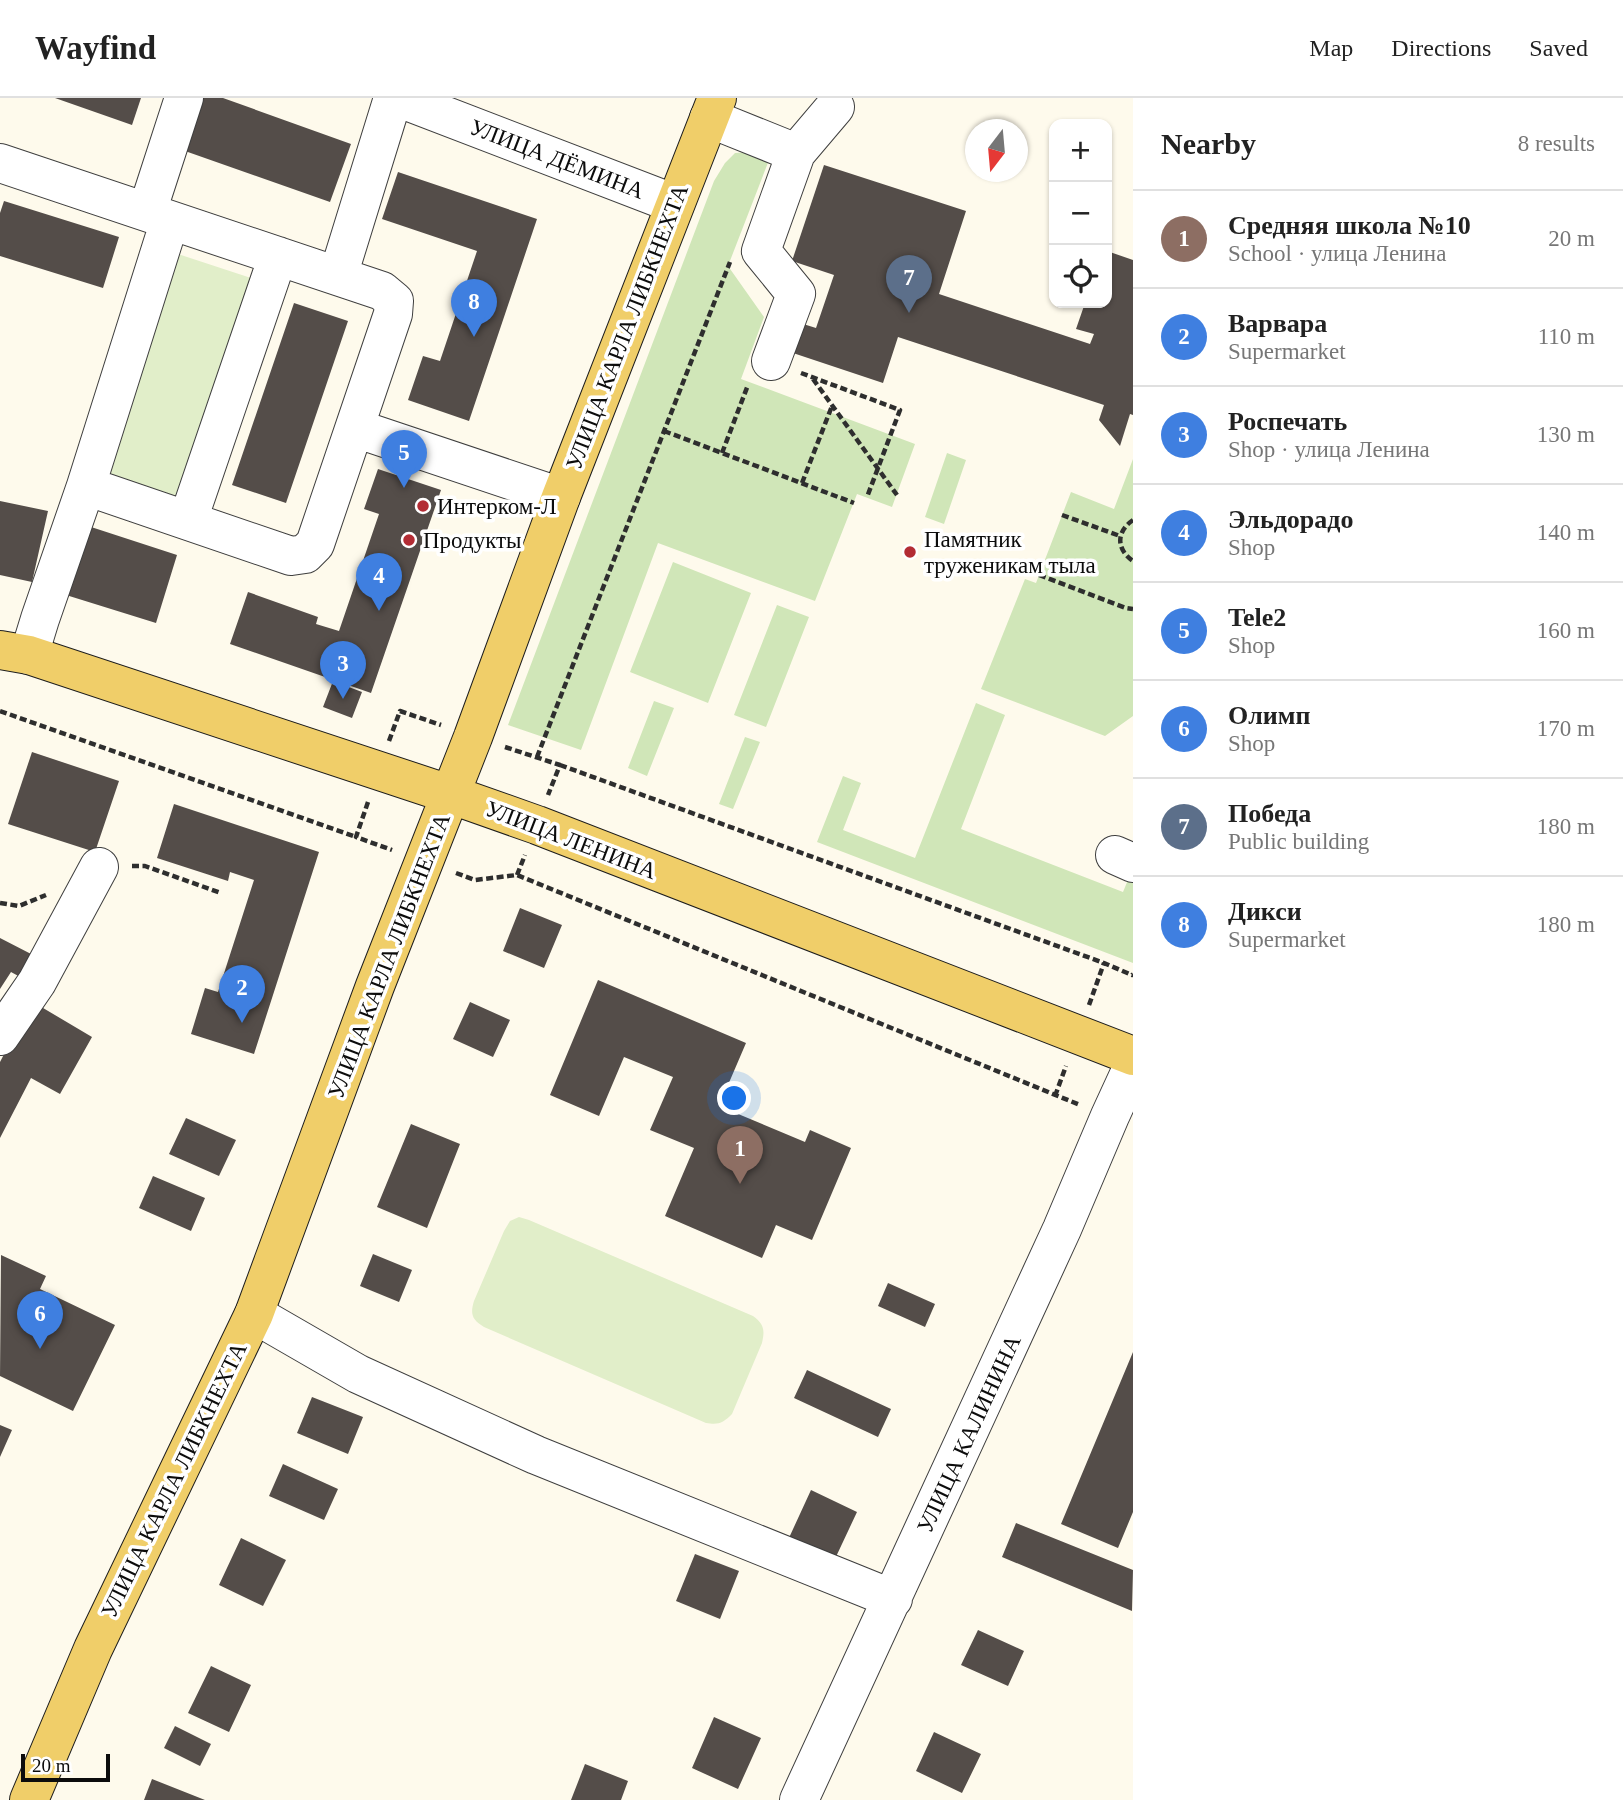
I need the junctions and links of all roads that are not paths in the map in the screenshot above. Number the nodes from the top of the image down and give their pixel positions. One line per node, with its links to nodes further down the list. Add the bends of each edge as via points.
1 (184, 98): 9 (street)
2 (393, 98): 11 (street)
3 (399, 98): 8 (street, УЛИЦА ДЁМИНА)
4 (835, 107): 6 (street)
5 (713, 108): 6 (street); 8 (main road, УЛИЦА КАРЛА ЛИБКНЕХТА)
6 (796, 153): 12 (street, via 761,251 796,293)
7 (0, 163): 9 (street)
8 (675, 204): 15 (main road, УЛИЦА КАРЛА ЛИБКНЕХТА)
9 (158, 216): 10 (street); 14 (street)
10 (278, 257): 11 (street); 16 (street)
11 (338, 276): 13 (street, via 382,291 394,301)
12 (771, 361)
13 (355, 428): 15 (street); 16 (street, via 315,544 305,554 291,556)
14 (86, 486): 16 (street); 17 (street, via 40,619)
15 (561, 497): 18 (main road, УЛИЦА КАРЛА ЛИБКНЕХТА)
16 (188, 520)
17 (15, 652): 18 (main road, УЛИЦА ЛЕНИНА)
18 (452, 795): 21 (main road, УЛИЦА ЛЕНИНА); 23 (main road, УЛИЦА КАРЛА ЛИБКНЕХТА, via 409,856 375,986)
19 (99, 867): 20 (street, via 37,982)
20 (0, 1036)
21 (1133, 1056)
22 (1133, 1066): 24 (street, УЛИЦА КАЛИНИНА)
23 (254, 1314): 24 (street, via 358,1374 536,1455); 25 (main road, УЛИЦА КАРЛА ЛИБКНЕХТА, via 93,1649)
24 (893, 1599): 26 (street, УЛИЦА КАЛИНИНА)
25 (29, 1800)
26 (799, 1800)

